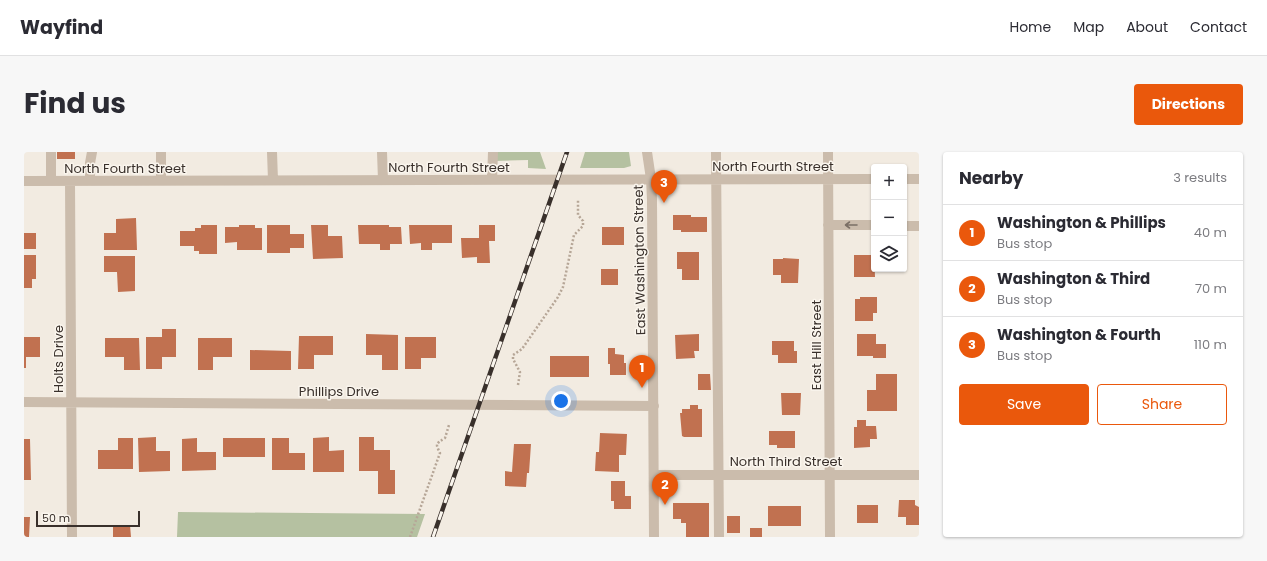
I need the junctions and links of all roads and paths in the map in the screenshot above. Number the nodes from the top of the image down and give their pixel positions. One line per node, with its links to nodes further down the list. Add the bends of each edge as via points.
1 (51, 152): 21 (street)
2 (92, 152): 23 (street)
3 (161, 152): 16 (street)
4 (272, 152): 17 (street)
5 (382, 152): 18 (street)
6 (493, 152): 19 (street)
7 (647, 152): 10 (street, East Washington Street)
8 (716, 152): 11 (street)
9 (828, 152): 12 (street, East Hill Street)
10 (651, 179): 11 (street, North Fourth Street); 19 (street, North Fourth Street); 32 (street, East Washington Street)
11 (717, 179): 12 (street, North Fourth Street); 34 (street)
12 (828, 179): 13 (street, North Fourth Street); 25 (street, East Hill Street)
13 (871, 179)
14 (907, 179): 15 (street)
15 (919, 179)
16 (161, 180): 17 (street, North Fourth Street); 23 (street, North Fourth Street)
17 (273, 180): 18 (street, North Fourth Street)
18 (383, 180): 19 (street, North Fourth Street)
19 (492, 180)
20 (24, 181): 21 (street, North Fourth Street)
21 (51, 181): 22 (street, North Fourth Street)
22 (70, 181): 23 (street, North Fourth Street); 31 (street, Holts Drive)
23 (90, 181)
24 (578, 200): 29 (path, via 578,215 583,221 583,226 574,235 558,297 522,349 513,355 520,372)
25 (828, 225): 26 (street, one-way to 25); 35 (street, East Hill Street)
26 (871, 225)
27 (907, 226): 28 (street)
28 (919, 226)
29 (518, 385)
30 (24, 402): 31 (street, Phillips Drive)
31 (71, 402): 32 (street, Phillips Drive); 38 (street, Holts Drive)
32 (654, 406): 37 (street, East Washington Street)
33 (449, 425): 39 (path, via 445,438 436,444 440,454)
34 (719, 474): 35 (street, North Third Street); 37 (street, North Third Street); 41 (street)
35 (830, 474): 36 (street, North Third Street); 42 (street, East Hill Street)
36 (919, 474)
37 (654, 475): 40 (street, East Washington Street)
38 (72, 537)
39 (410, 537)
40 (654, 537)
41 (719, 537)
42 (830, 537)

